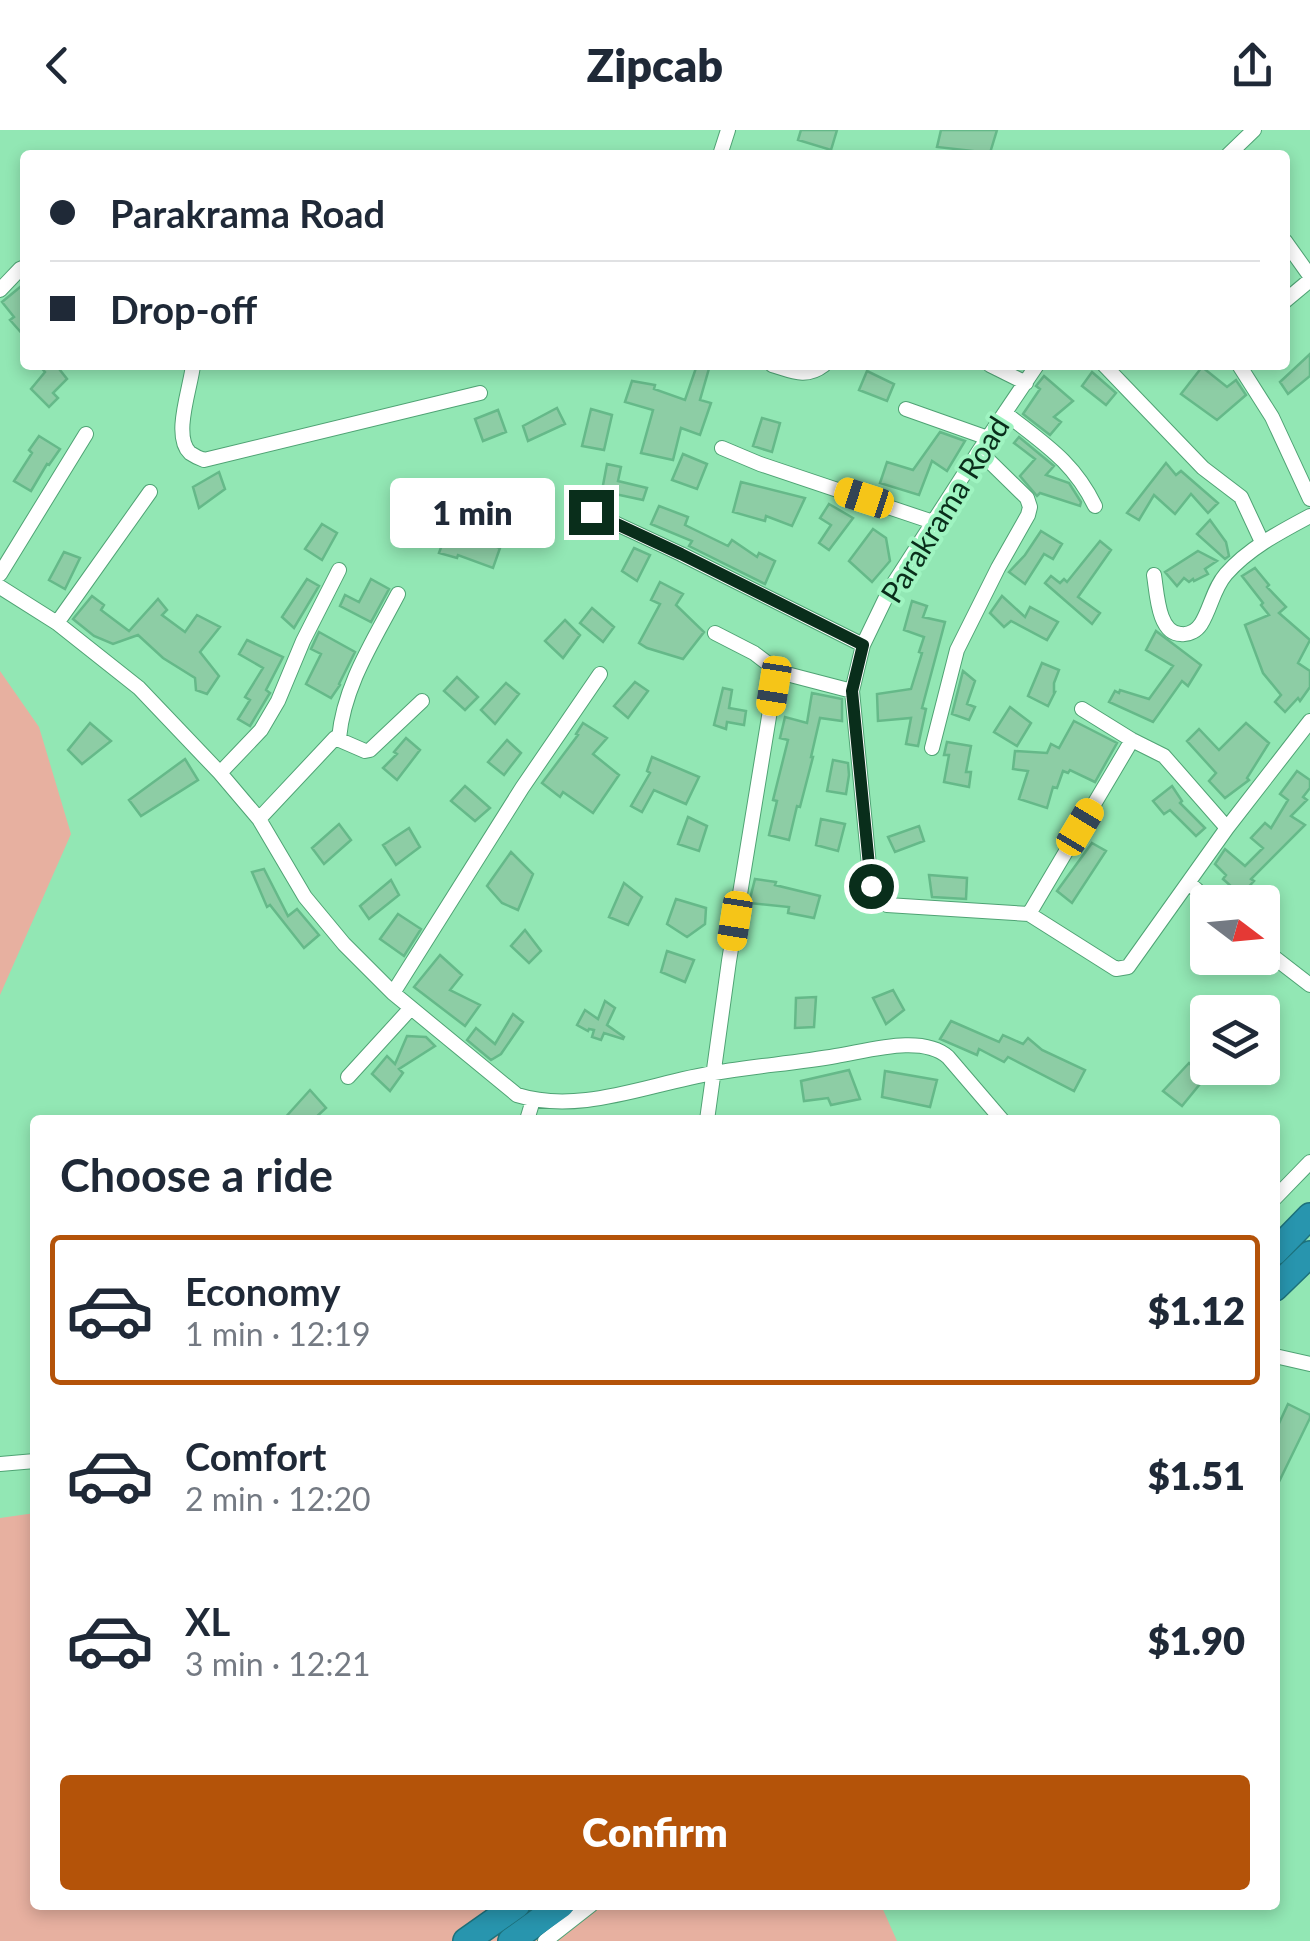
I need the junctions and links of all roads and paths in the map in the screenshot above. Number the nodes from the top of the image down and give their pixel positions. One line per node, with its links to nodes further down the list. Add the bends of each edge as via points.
1 (1254, 130): 2 (street)
2 (1233, 150)
3 (1290, 249): 5 (street)
4 (20, 272): 6 (street)
5 (1310, 278): 7 (street)
6 (0, 290)
7 (1290, 296)
8 (193, 370): 16 (street, via 183,442 204,460)
9 (788, 370): 10 (street)
10 (818, 370)
11 (1000, 370): 15 (street)
12 (1034, 370): 15 (street, Parakrama Road)
13 (1109, 370): 28 (street, via 1240,497)
14 (1242, 370): 23 (street)
15 (1026, 383): 18 (street, Parakrama Road)
16 (480, 392)
17 (906, 408): 20 (street)
18 (1005, 413): 20 (street, Parakrama Road); 24 (street, via 1067,462)
19 (86, 434): 30 (street)
20 (983, 444): 27 (street, Parakrama Road); 45 (street, via 1030,507 957,650)
21 (722, 448): 27 (street)
22 (150, 492): 34 (street)
23 (1310, 499)
24 (1096, 506)
25 (591, 512): 36 (street)
26 (1310, 516): 28 (street)
27 (933, 522): 36 (street, Parakrama Road)
28 (1262, 542): 31 (street, via 1226,574 1192,633 1168,630)
29 (339, 570): 46 (street, via 278,702)
30 (0, 574)
31 (1154, 576)
32 (0, 587): 34 (street)
33 (398, 594): 43 (street, via 351,684)
34 (56, 623): 46 (street, via 139,688)
35 (715, 634): 37 (street)
36 (863, 645): 39 (street, Parakrama Road)
37 (779, 672): 39 (street); 55 (street)
38 (600, 674): 53 (street)
39 (852, 691): 50 (street, Parakrama Road, via 877,898 886,905)
40 (422, 701): 43 (street, via 370,750)
41 (1082, 709): 44 (street)
42 (1310, 721): 48 (street)
43 (338, 738): 47 (street)
44 (1132, 740): 48 (street, via 1164,756); 50 (street)
45 (932, 748)
46 (220, 773): 47 (street)
47 (258, 819): 53 (street, via 306,897)
48 (1227, 828): 49 (street)
49 (1189, 883): 50 (street, via 1128,967 1116,968)
50 (1028, 914)
51 (1280, 962): 52 (street)
52 (1310, 985)
53 (393, 993): 54 (street)
54 (411, 1008): 56 (street); 57 (street, via 517,1096)
55 (712, 1073): 57 (street, via 576,1102); 59 (street); 60 (street, via 929,1046 948,1056)
56 (348, 1077)
57 (533, 1100): 58 (street)
58 (529, 1115)
59 (707, 1115)
60 (998, 1115)
61 (1310, 1162): 62 (street)
62 (1280, 1193)
63 (1310, 1216): 64 (highway)
64 (1280, 1247)
65 (1310, 1254): 66 (highway)
66 (1280, 1283)
67 (1280, 1357): 68 (street)
68 (1310, 1364)
69 (30, 1461): 70 (street)
70 (0, 1464)
71 (510, 1910): 74 (highway)
72 (554, 1910): 75 (highway)
73 (585, 1910): 76 (street)
74 (466, 1941)
75 (511, 1941)
76 (545, 1941)

